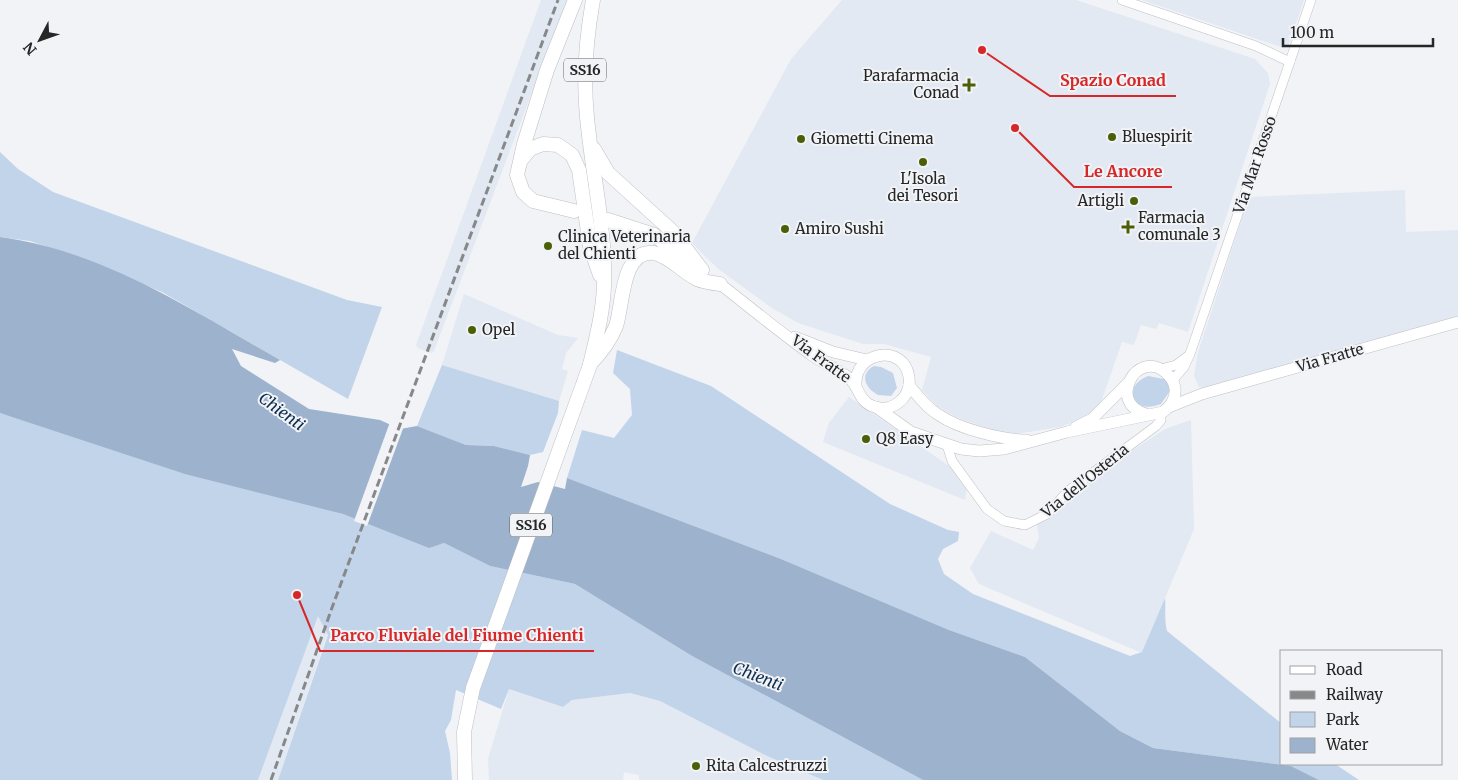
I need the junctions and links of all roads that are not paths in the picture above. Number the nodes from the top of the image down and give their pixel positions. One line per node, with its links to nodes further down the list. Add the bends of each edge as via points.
1 (575, 0): 7 (main road, via 547,70)
2 (594, 0): 6 (main road, SS16, via 585,78)
3 (1122, 0): 5 (street, via 1256,46)
4 (1311, 0): 5 (street, Via Mar Rosso)
5 (1290, 62): 15 (street, Via Mar Rosso)
6 (590, 140): 10 (main road, via 608,173 673,232); 12 (main road, SS16)
7 (520, 161): 8 (main road, via 518,180 526,196 541,204); 12 (main road, via 530,149 543,144 558,145 572,155 579,170 590,246)
8 (574, 211)
9 (608, 220): 10 (main road, via 654,235)
10 (702, 270): 11 (main road)
11 (720, 284): 14 (main road, Via Fratte); 18 (main road, via 698,279 660,255 651,253 640,257 626,276 617,323 610,339)
12 (604, 285): 18 (main road, SS16)
13 (1458, 322): 23 (main road, Via Fratte)
14 (785, 333): 16 (main road, Via Fratte, via 833,352); 21 (main road, Via Fratte, via 814,358)
15 (1190, 354): 17 (street, via 1176,365); 19 (street, Via Mar Rosso)
16 (867, 360): 21 (main road, Via Fratte, via 858,370); 22 (main road, Via Fratte, via 878,355 895,358 907,371)
17 (1161, 369): 19 (main road); 20 (main road, Via Fratte, via 1142,368)
18 (588, 370): 30 (main road, SS16, via 477,674 464,732)
19 (1173, 381): 23 (main road, via 1188,391); 25 (main road, via 1174,397)
20 (1128, 383): 26 (main road, via 1130,403); 27 (main road, Via Fratte, via 1092,419)
21 (856, 385): 24 (main road, Via Fratte, via 862,399)
22 (909, 385): 24 (main road, via 898,404); 28 (main road, Via Fratte, via 926,405 948,420 998,437)
23 (1202, 394): 25 (main road, Via Fratte)
24 (876, 408): 29 (main road, Via Fratte, via 911,432)
25 (1164, 410): 26 (main road, Via Fratte); 29 (street, Via dell'Osteria, via 1156,426 1074,486 1047,514 1025,525 1004,521 987,509 952,461)
26 (1146, 414): 27 (main road, Via Fratte)
27 (1067, 432): 28 (main road, Via Fratte)
28 (1039, 440): 29 (main road, Via Fratte, via 991,450)
29 (947, 445)
30 (465, 780)

